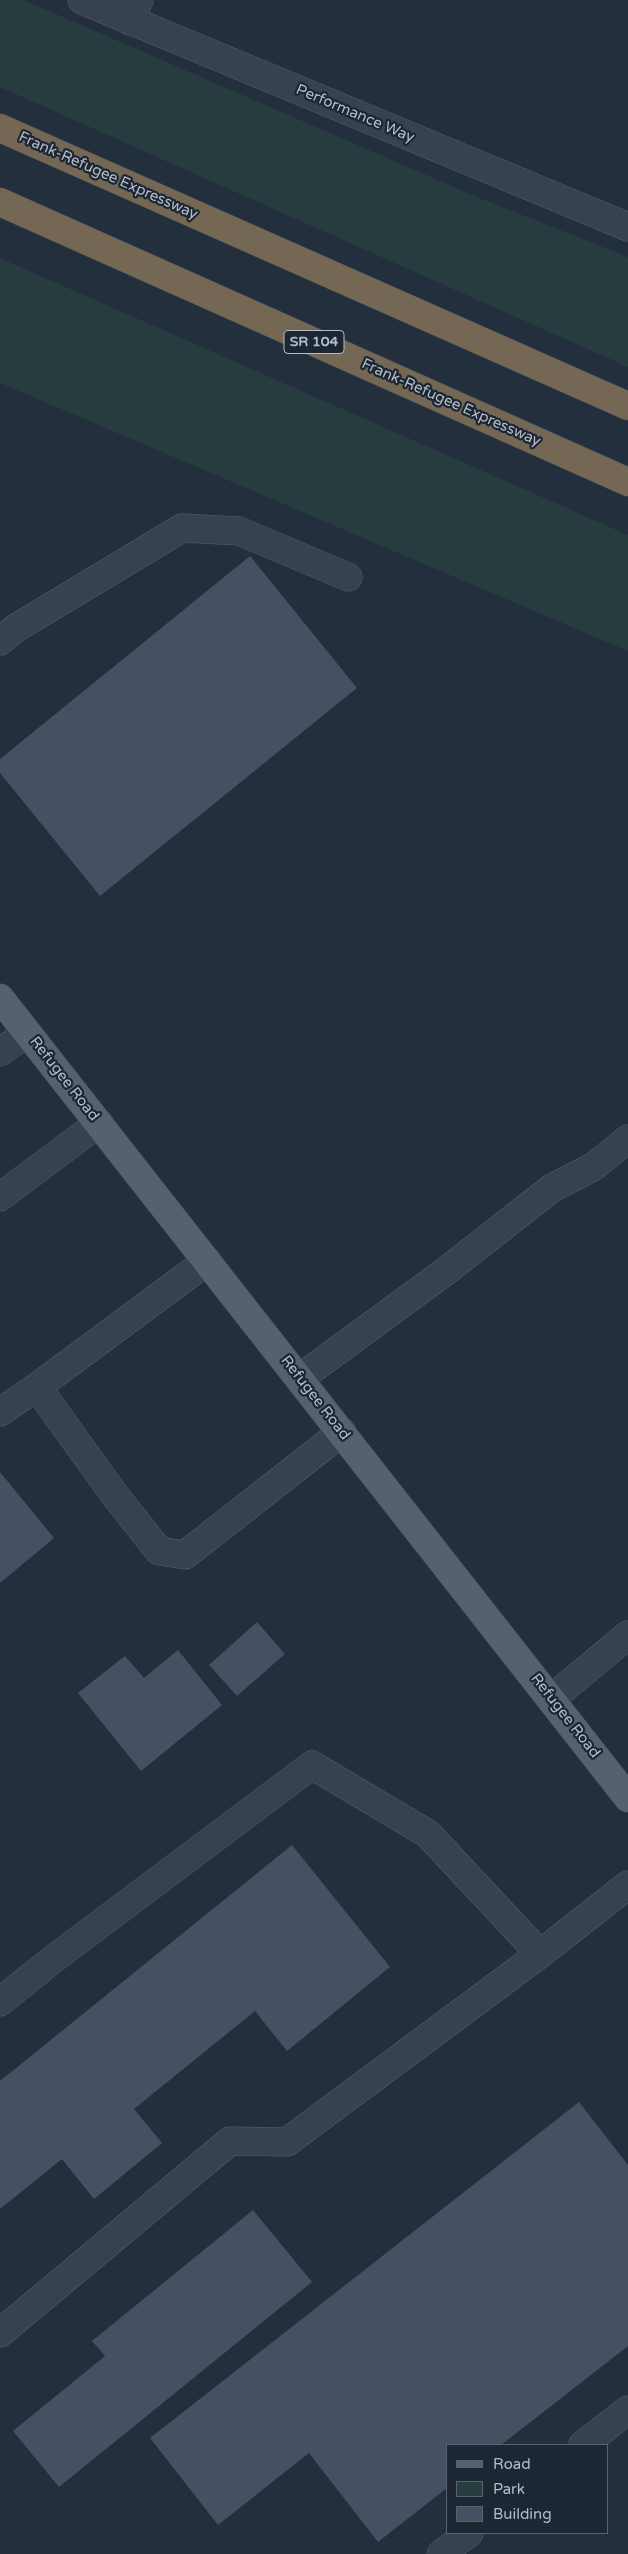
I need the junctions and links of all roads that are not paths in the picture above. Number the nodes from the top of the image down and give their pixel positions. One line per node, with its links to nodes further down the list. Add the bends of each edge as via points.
1 (82, 0): 2 (street, Performance Way)
2 (135, 10): 5 (street, Performance Way)
3 (0, 128): 6 (highway, Frank-Refugee Expressway)
4 (0, 202): 7 (highway, Frank-Refugee Expressway / SR 104)
5 (628, 227)
6 (628, 406)
7 (628, 482)
8 (348, 576): 9 (street, via 238,532 182,528 16,628)
9 (0, 642)
10 (0, 998): 11 (main road, Refugee Road)
11 (27, 1033): 12 (street); 13 (main road, Refugee Road)
12 (0, 1052)
13 (99, 1123): 15 (street); 16 (main road, Refugee Road)
14 (628, 1138): 17 (street, via 593,1167 552,1188)
15 (0, 1197)
16 (207, 1261): 17 (main road, Refugee Road); 18 (street)
17 (300, 1378): 20 (main road, Refugee Road)
18 (37, 1388): 19 (street); 20 (street, via 160,1551 185,1555)
19 (0, 1412)
20 (342, 1432): 22 (main road, Refugee Road)
21 (628, 1635): 22 (street)
22 (551, 1699): 23 (main road, Refugee Road)
23 (628, 1798)
24 (628, 1886): 25 (street)
25 (540, 1954): 26 (street, via 428,1834 312,1765); 27 (street, via 287,2142 230,2141)
26 (0, 2002)
27 (0, 2333)
28 (628, 2410): 29 (street)
29 (584, 2444)
30 (468, 2534): 31 (street)
31 (441, 2554)

